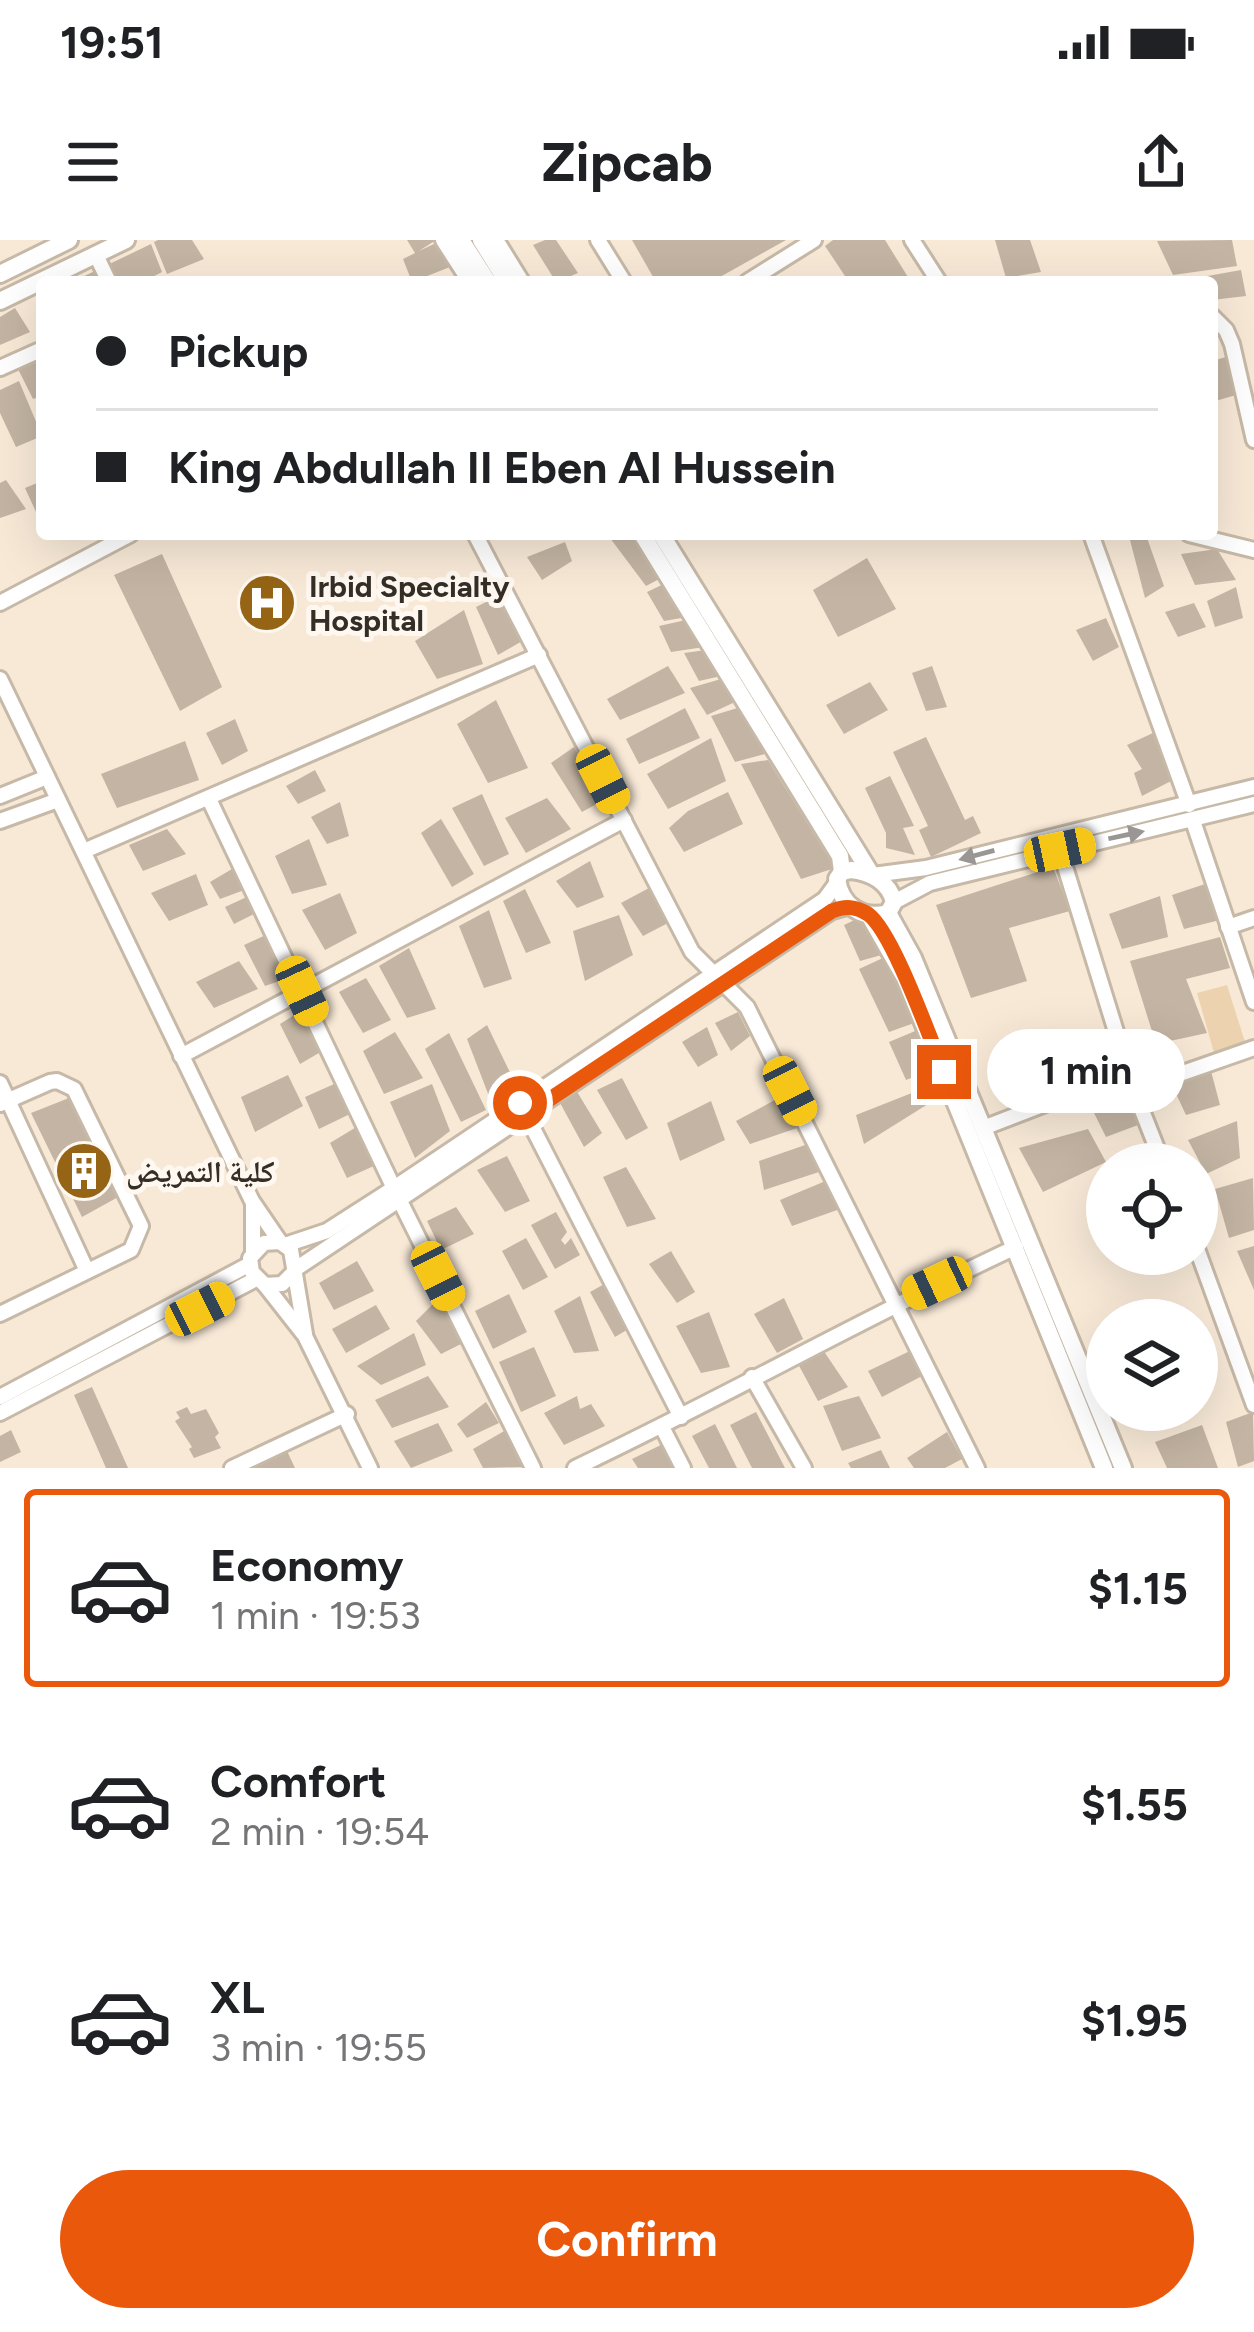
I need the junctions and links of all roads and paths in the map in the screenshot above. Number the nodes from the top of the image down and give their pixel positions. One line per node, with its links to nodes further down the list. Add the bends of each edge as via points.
1 (69, 240): 11 (main road)
2 (125, 240): 10 (main road)
3 (444, 240): 14 (main road)
4 (461, 240): 15 (main road)
5 (481, 240): 16 (main road)
6 (496, 240): 17 (main road)
7 (598, 240): 18 (street)
8 (814, 240): 19 (street)
9 (912, 240): 20 (street)
10 (96, 255): 12 (main road); 13 (street)
11 (0, 274)
12 (52, 276)
13 (107, 276)
14 (467, 276)
15 (484, 276)
16 (503, 276)
17 (517, 276)
18 (620, 276)
19 (757, 276)
20 (935, 276)
21 (36, 284): 22 (main road)
22 (0, 301)
23 (1218, 322): 26 (street, via 1232,344)
24 (36, 352): 25 (street)
25 (0, 368)
26 (1254, 440)
27 (120, 540): 34 (street)
28 (478, 540): 35 (street)
29 (646, 540): 50 (main road, via 840,856)
30 (666, 540): 49 (main road)
31 (1093, 540): 43 (street)
32 (1213, 540): 33 (street)
33 (1254, 550)
34 (0, 603)
35 (538, 655): 40 (street); 44 (street)
36 (0, 679): 37 (street)
37 (47, 777): 39 (street); 41 (street)
38 (1254, 788): 43 (street)
39 (0, 796)
40 (209, 799): 48 (street); 57 (street)
41 (58, 800): 45 (street); 48 (street)
42 (1254, 804): 46 (street)
43 (1189, 805): 47 (street)
44 (624, 820): 56 (street, via 692,952); 57 (street)
45 (0, 821)
46 (1193, 821): 47 (street, one-way to 46); 55 (street)
47 (1057, 843): 49 (street, one-way to 49); 52 (street, via 921,886); 61 (street)
48 (84, 851): 60 (street)
49 (872, 875): 50 (main road); 52 (main road, via 890,890)
50 (839, 878): 51 (main road); 56 (street, via 825,898)
51 (850, 906): 53 (main road); 56 (street)
52 (891, 908): 53 (main road); 66 (main road)
53 (869, 915): 71 (main road, via 905,978)
54 (1254, 918): 55 (street)
55 (1228, 927): 58 (street)
56 (716, 978): 65 (street); 76 (street, via 747,1007)
57 (302, 991): 60 (street); 68 (street)
58 (1254, 1003)
59 (1254, 1048): 63 (street)
60 (181, 1056): 69 (street)
61 (1129, 1072): 63 (street); 66 (street)
62 (0, 1083): 64 (street)
63 (1134, 1090): 67 (street)
64 (4, 1102): 73 (street); 73 (street, via 50,1082 74,1089 140,1219 131,1250)
65 (523, 1109): 68 (street); 84 (street)
66 (983, 1128): 94 (main road)
67 (1155, 1143)
68 (397, 1194): 70 (street, via 327,1231); 74 (street); 88 (street)
69 (252, 1201): 70 (street); 72 (street)
70 (282, 1244): 72 (street, via 264,1243); 74 (street, via 294,1256)
71 (1016, 1246): 76 (street); 93 (main road)
72 (256, 1270): 74 (street, via 282,1284); 78 (street); 80 (street); 82 (street)
73 (87, 1271): 77 (street)
74 (294, 1271): 78 (street)
75 (1206, 1275): 81 (street)
76 (897, 1302): 79 (street); 92 (street)
77 (0, 1314)
78 (305, 1336): 83 (street)
79 (752, 1376): 84 (street); 91 (street)
80 (0, 1396)
81 (1254, 1405)
82 (0, 1413)
83 (347, 1414): 86 (street); 87 (street)
84 (681, 1417): 85 (street)
85 (662, 1427): 89 (street); 90 (street)
86 (232, 1468)
87 (370, 1468)
88 (533, 1468)
89 (574, 1468)
90 (683, 1468)
91 (804, 1468)
92 (977, 1468)
93 (1104, 1468)
94 (1123, 1468)

